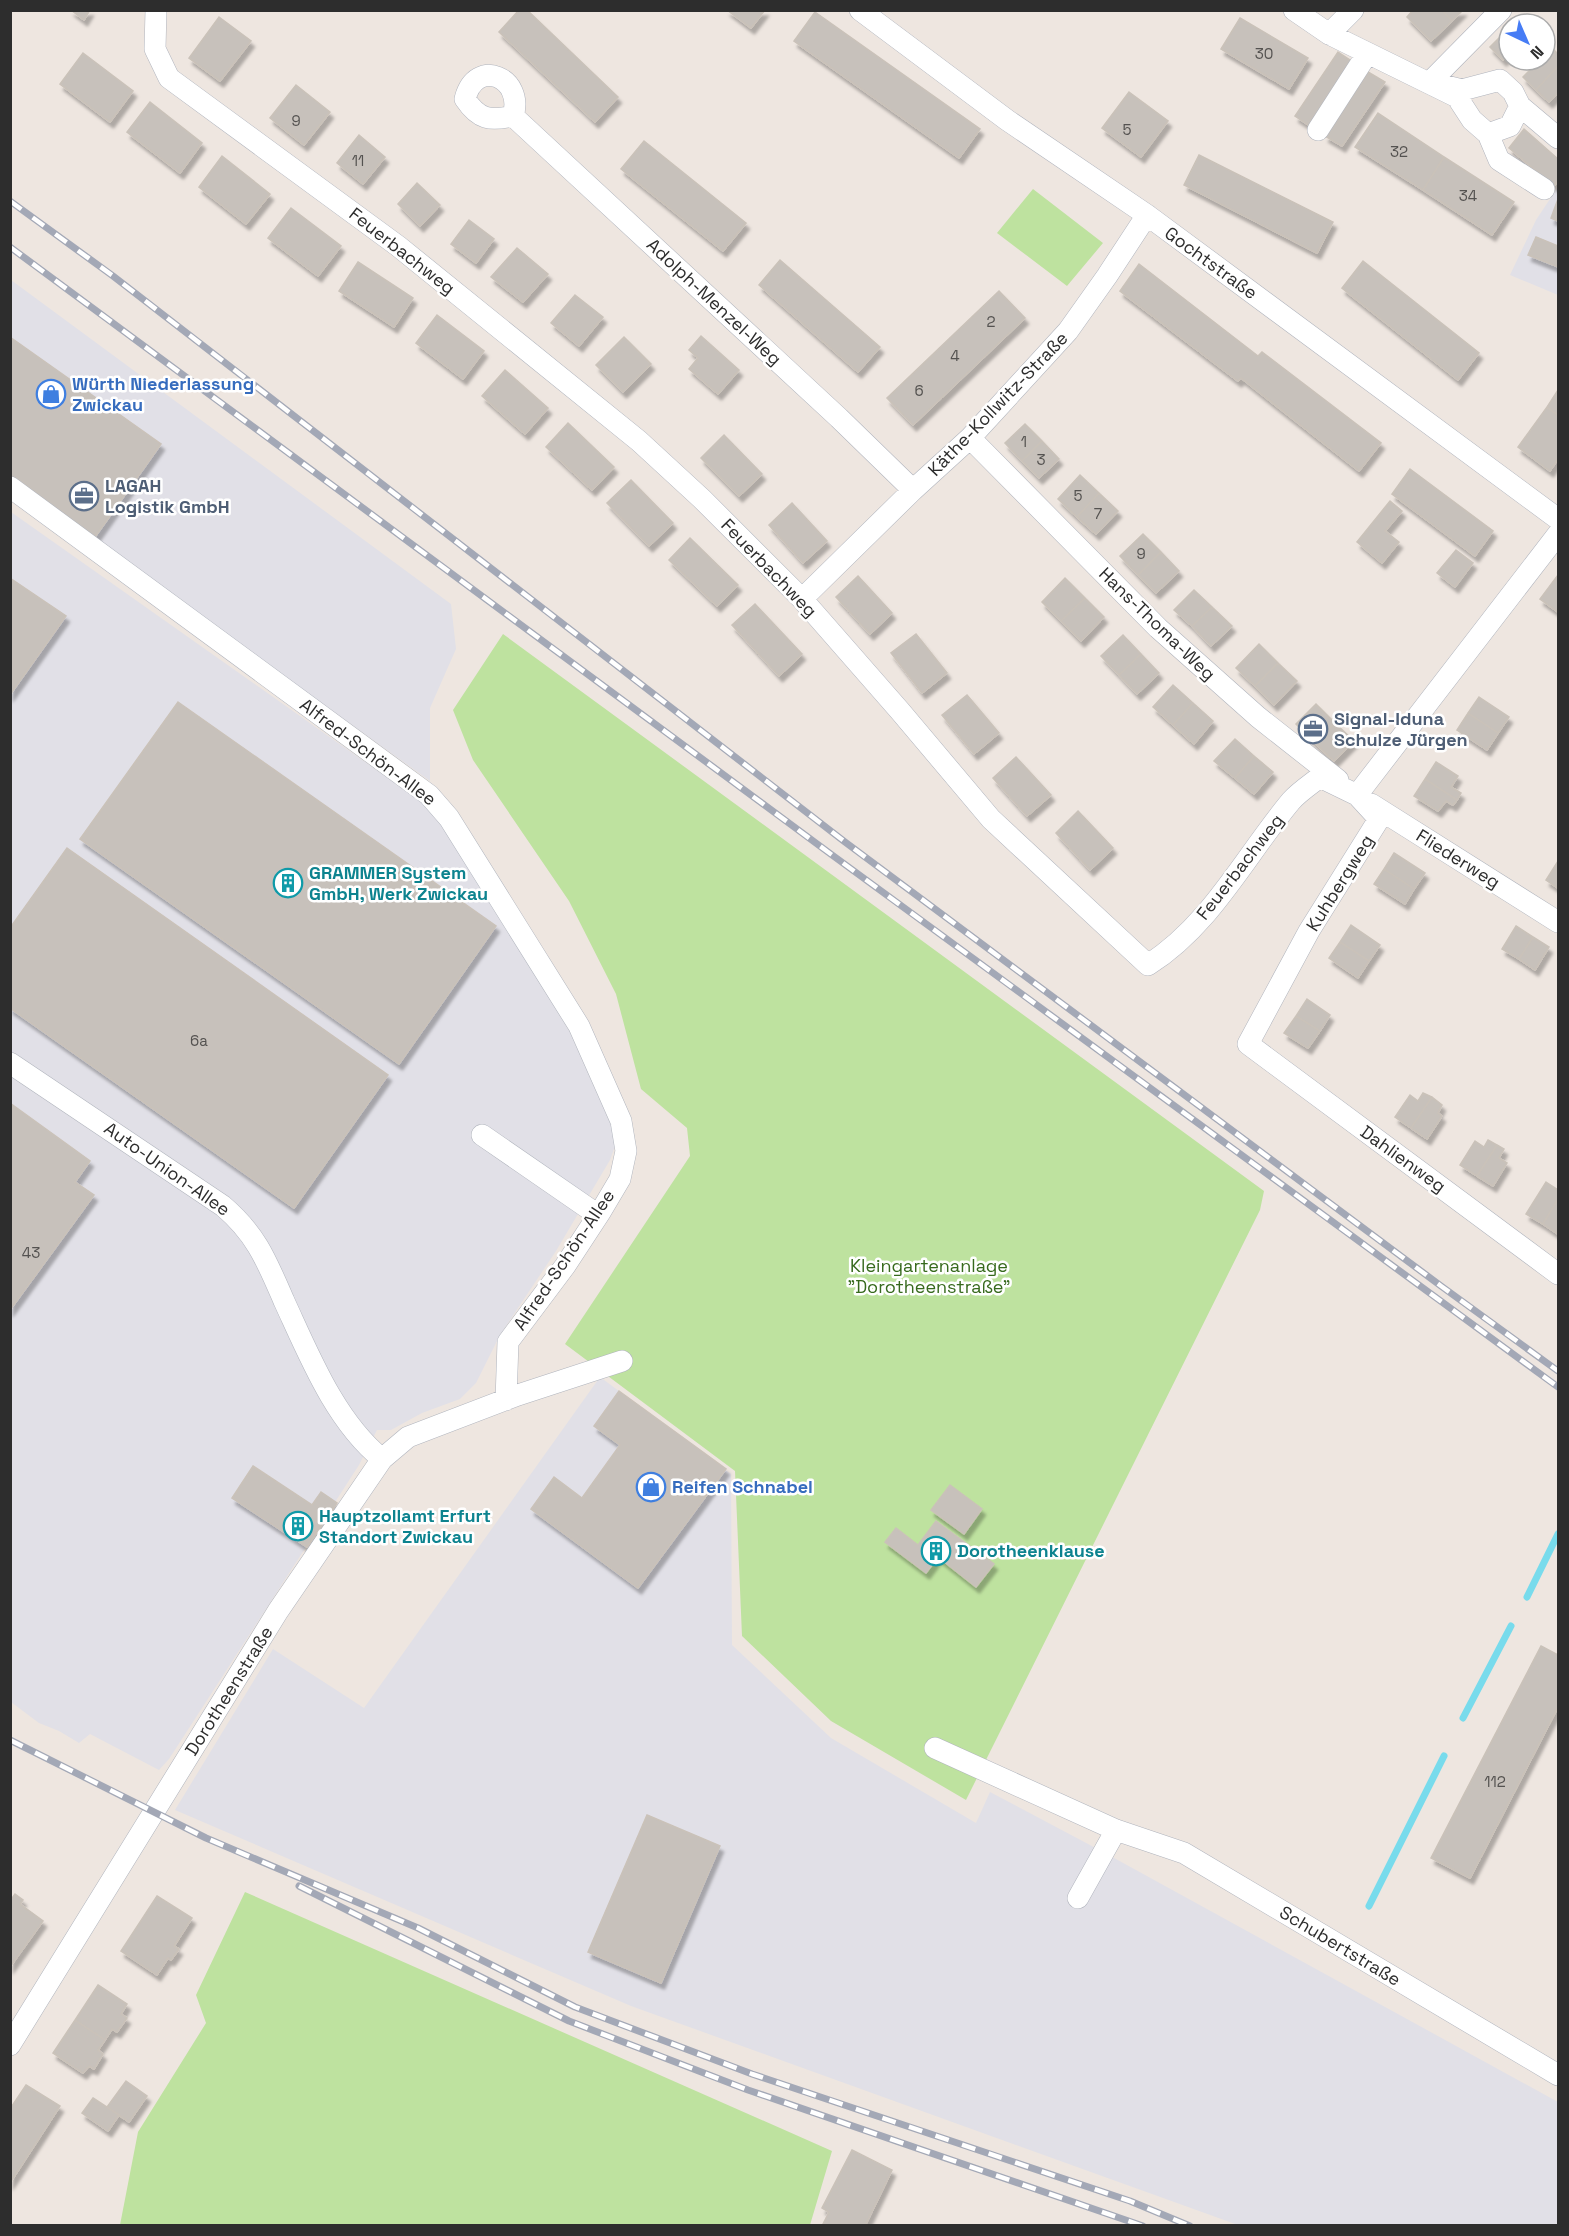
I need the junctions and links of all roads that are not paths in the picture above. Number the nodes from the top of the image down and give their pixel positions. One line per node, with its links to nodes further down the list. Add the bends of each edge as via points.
1 (156, 10): 21 (street, Feuerbachweg, via 155,49 169,78 398,246 639,441)
2 (860, 10): 15 (street, Gochtstraße, via 1007,120)
3 (1294, 10): 6 (street)
4 (1353, 10): 6 (street)
5 (1501, 10): 8 (street)
6 (1329, 34): 7 (street)
7 (1367, 54): 8 (street); 11 (street)
8 (1430, 82): 9 (street, via 1462,90 1500,80); 12 (street, via 1457,97 1472,120)
9 (1520, 106): 12 (street, via 1510,126); 13 (street)
10 (513, 116): 18 (street, Adolph-Menzel-Weg)
11 (1318, 130)
12 (1488, 134): 14 (street, via 1499,159)
13 (1558, 138)
14 (1544, 189)
15 (1146, 215): 16 (street, Käthe-Kollwitz-Straße, via 1068,332); 19 (street, Gochtstraße)
16 (970, 438): 18 (street, Käthe-Kollwitz-Straße); 22 (street, Hans-Thoma-Weg, via 1158,628 1258,717)
17 (10, 487): 27 (street, Alfred-Schön-Allee, via 429,795 449,818 579,1026 621,1121 626,1150 620,1179)
18 (913, 490): 21 (street, Käthe-Kollwitz-Straße)
19 (1558, 519)
20 (1558, 534): 22 (street)
21 (802, 599): 22 (street, Feuerbachweg, via 991,819 1148,965 1208,911 1299,794 1320,777)
22 (1357, 795): 23 (street, Fliederweg); 24 (street, Kuhbergweg, via 1379,819 1309,932)
23 (1558, 922)
24 (1248, 1044): 28 (street, Dahlienweg)
25 (10, 1063): 31 (street, Auto-Union-Allee, via 242,1222 261,1249 306,1350 339,1408 362,1441)
26 (482, 1135): 27 (street)
27 (598, 1215): 30 (street, Alfred-Schön-Allee, via 508,1342)
28 (1558, 1274)
29 (622, 1361): 30 (street, Dorotheenstraße)
30 (506, 1400): 31 (street, Dorotheenstraße, via 408,1437)
31 (382, 1459): 35 (street, Dorotheenstraße, via 278,1611)
32 (935, 1748): 33 (street, Schubertstraße)
33 (1116, 1830): 34 (street); 36 (street, Schubertstraße, via 1184,1853)
34 (1078, 1898)
35 (10, 2045)
36 (1558, 2075)

